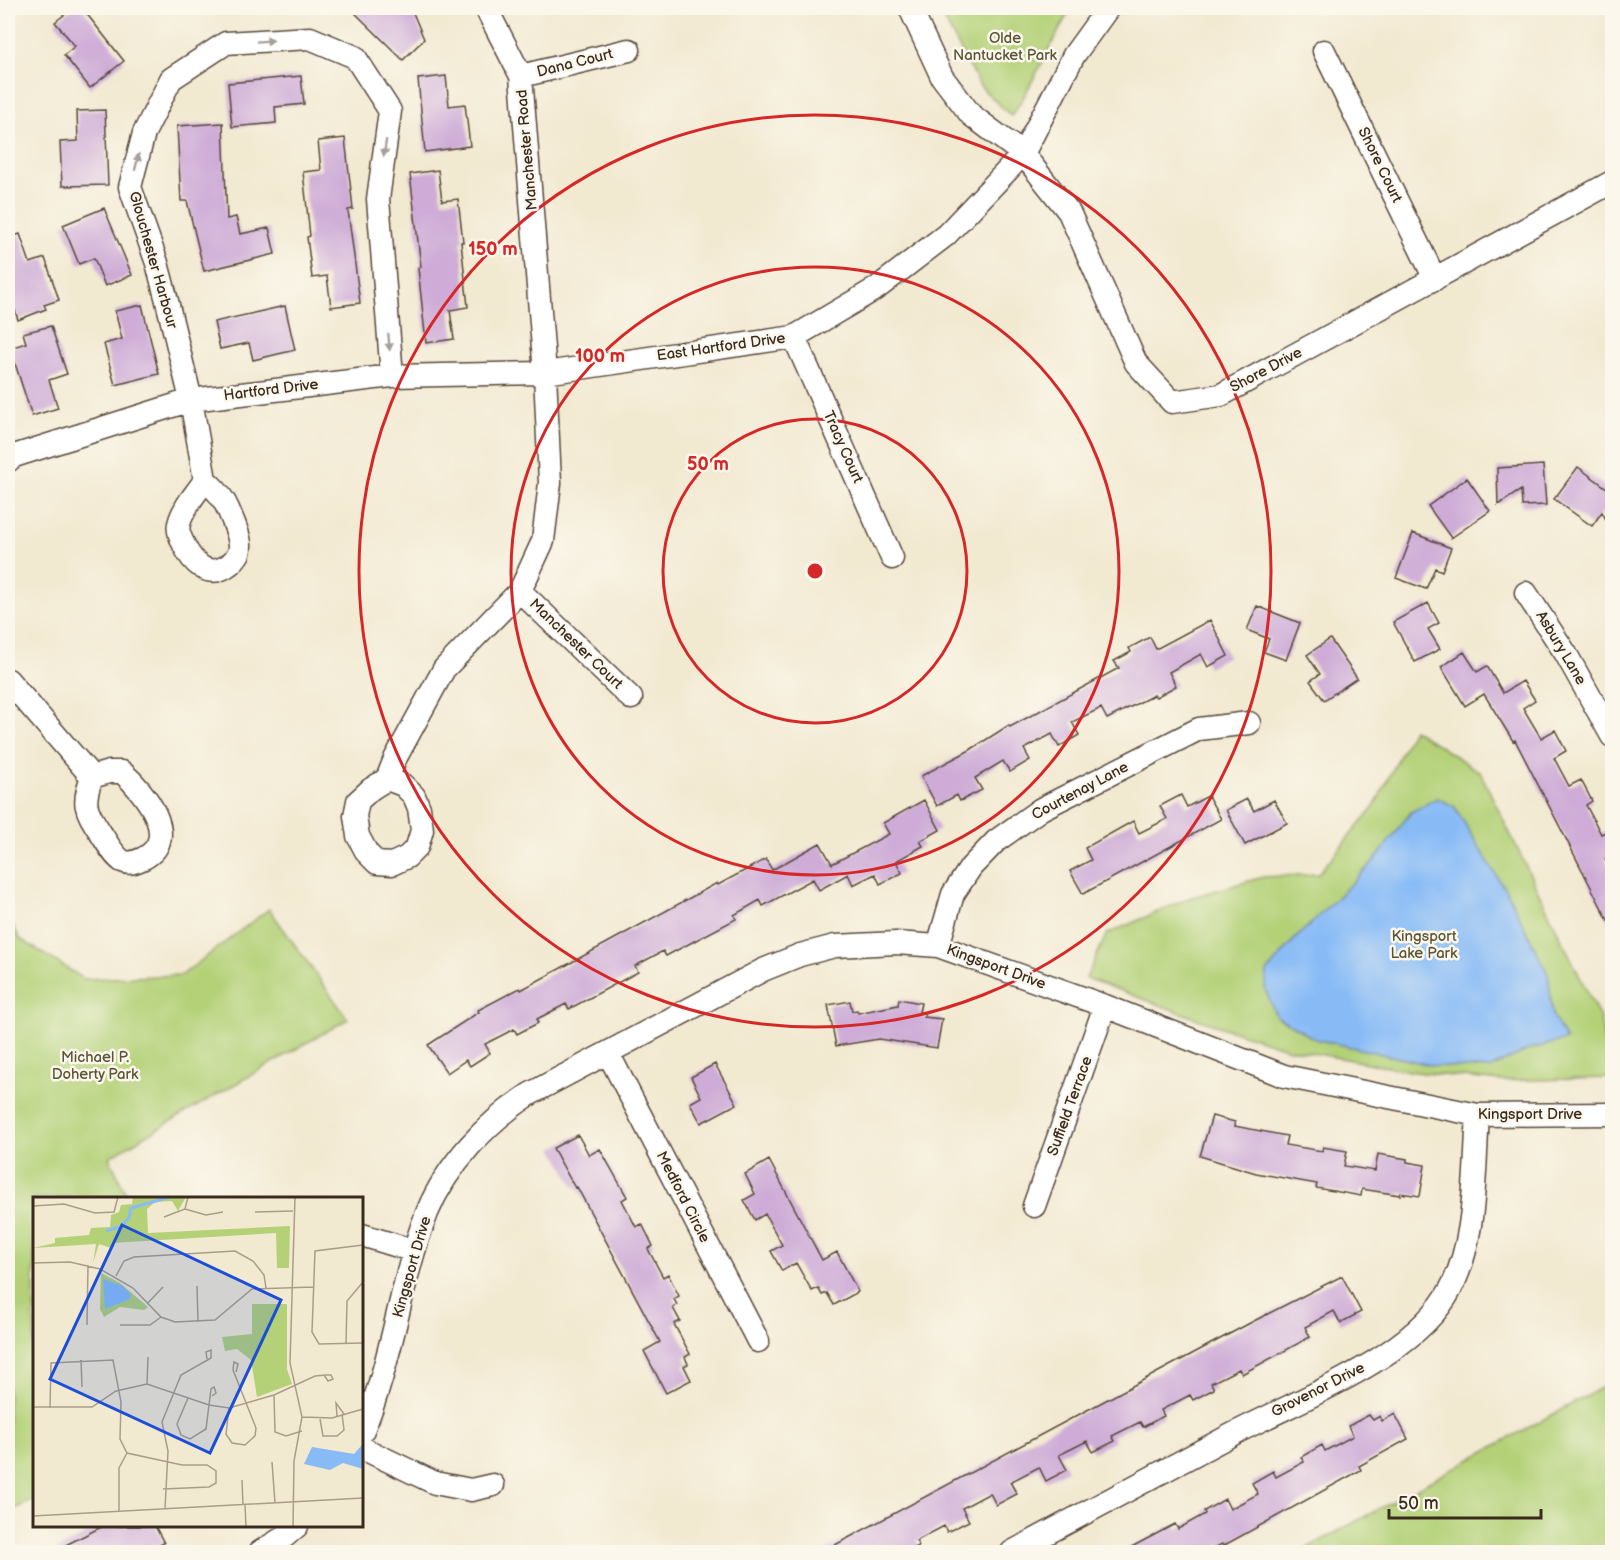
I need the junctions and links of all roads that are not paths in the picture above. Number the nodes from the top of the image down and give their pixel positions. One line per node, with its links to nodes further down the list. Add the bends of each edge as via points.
1 (486, 8): 6 (street, Manchester Road)
2 (910, 8): 7 (street, via 942,77 971,115)
3 (1108, 8): 7 (street, East Hartford Drive, via 1074,55)
4 (629, 50): 6 (street, Dana Court)
5 (1324, 51): 9 (street, Shore Court)
6 (521, 76): 11 (street, Manchester Road)
7 (1023, 154): 9 (street, Shore Drive, via 1069,212 1136,363 1172,402 1221,395); 10 (street, East Hartford Drive, via 946,235 877,288)
8 (1612, 182): 9 (street, Shore Drive)
9 (1436, 279)
10 (794, 337): 11 (street, East Hartford Drive); 16 (street, Tracy Court)
11 (545, 373): 12 (street, Hartford Drive); 17 (street, Manchester Road, via 550,483 543,541)
12 (392, 376): 13 (street, Hartford Drive); 13 (street, Glouchester Harbour, one-way to 12, via 157,263 130,187 144,133 171,79 226,43 310,38 355,57 390,111 378,198)
13 (191, 400): 14 (street, Hartford Drive); 15 (street, Glouchester Harbour)
14 (10, 453)
15 (205, 480)
16 (892, 558)
17 (520, 591): 20 (street, Manchester Court); 24 (street, Manchester Road, via 444,669)
18 (1526, 592): 22 (street, Asbury Lane)
19 (8, 680): 23 (street)
20 (631, 698)
21 (1249, 723): 25 (street, Courtenay Lane, via 1199,729 1041,809 996,841 971,867 953,894)
22 (1612, 736)
23 (92, 777)
24 (387, 779)
25 (938, 946): 26 (street, Kingsport Drive); 27 (street, Kingsport Drive, via 835,946 800,955 763,970)
26 (1105, 1006): 29 (street, Kingsport Drive, via 1284,1076); 30 (street, Suffield Terrace)
27 (608, 1053): 32 (street, Kingsport Drive, via 530,1094 481,1134 448,1173); 33 (street, Medford Circle)
28 (1612, 1114): 29 (street, Kingsport Drive)
29 (1478, 1115): 39 (street, Grovenor Drive, via 1469,1234 1461,1267 1446,1298 1416,1332 1364,1367)
30 (1034, 1206)
31 (363, 1235): 32 (street)
32 (414, 1251): 34 (street, Kingsport Drive, via 391,1345)
33 (758, 1341)
34 (363, 1430)
35 (363, 1448): 36 (street, via 435,1483 471,1490)
36 (493, 1485)
37 (296, 1527): 38 (street)
38 (260, 1552)
39 (1012, 1552)

